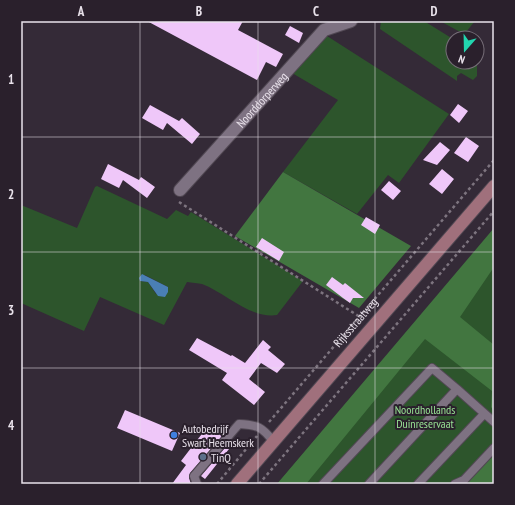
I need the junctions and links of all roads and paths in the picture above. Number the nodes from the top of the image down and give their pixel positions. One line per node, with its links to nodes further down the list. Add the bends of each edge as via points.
1 (351, 21): 4 (street, Noorddorperweg, via 324,30)
2 (494, 160): 6 (path, Rijksstraatweg)
3 (494, 186): 7 (main road, Rijksstraatweg)
4 (180, 190): 6 (path, via 176,200)
5 (494, 211): 8 (path)
6 (360, 317): 7 (path); 12 (path, Rijksstraatweg)
7 (373, 326): 8 (path); 13 (main road, Rijksstraatweg)
8 (387, 335): 18 (path)
9 (457, 389): 10 (lane); 19 (lane, via 432,368); 20 (lane)
10 (484, 414): 11 (lane); 21 (lane)
11 (494, 422)
12 (263, 429): 13 (lane); 15 (lane, via 239,424 194,476); 16 (path, Rijksstraatweg)
13 (273, 441): 17 (main road, Rijksstraatweg)
14 (494, 448): 22 (lane, via 464,480)
15 (197, 484)
16 (217, 484)
17 (237, 484)
18 (259, 484)
19 (323, 484)
20 (369, 484)
21 (418, 484)
22 (455, 484)

